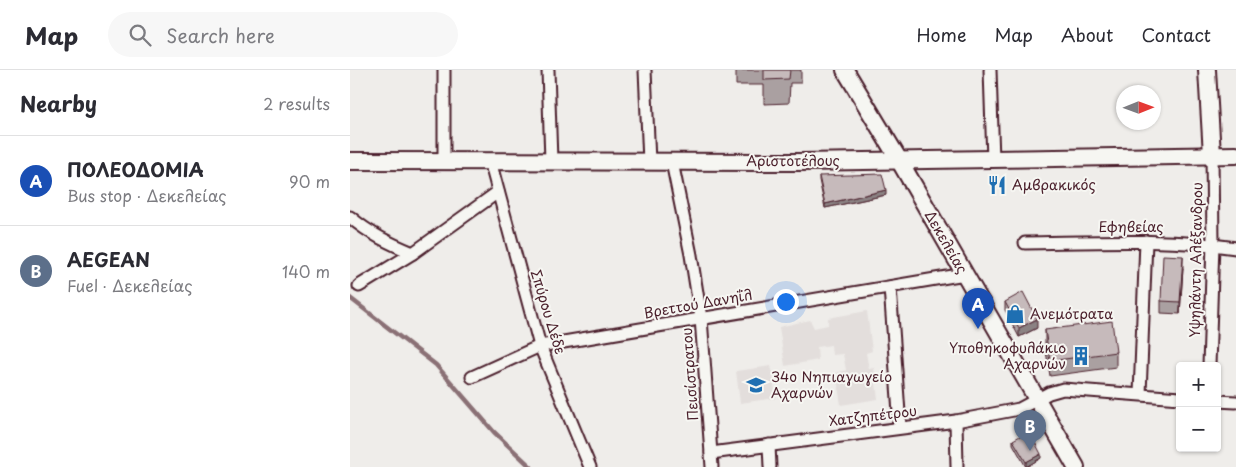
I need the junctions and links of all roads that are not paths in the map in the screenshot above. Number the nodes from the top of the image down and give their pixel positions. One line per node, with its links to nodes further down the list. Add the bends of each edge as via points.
1 (444, 70): 12 (street)
2 (548, 70): 14 (street)
3 (645, 70): 15 (street)
4 (845, 70): 9 (main road, Δεκελείας)
5 (990, 70): 10 (street)
6 (1207, 70): 7 (main road)
7 (1212, 155): 8 (main road, Αριστοτέλους); 10 (main road, Αριστοτέλους); 21 (street, Υψηλάντη Αλέξανδρου)
8 (1236, 155)
9 (899, 160): 10 (main road, Αριστοτέλους); 16 (main road, Αριστοτέλους); 24 (main road, Δεκελείας)
10 (993, 160)
11 (350, 161): 12 (main road, Αριστοτέλους)
12 (444, 161): 13 (main road, Αριστοτέλους)
13 (490, 161): 14 (main road, Αριστοτέλους); 17 (street, Σπύρου Δέδε)
14 (551, 161): 15 (main road, Αριστοτέλους)
15 (649, 162): 16 (main road, Αριστοτέλους)
16 (672, 162): 27 (street, Πεισίστρατου, via 692,255)
17 (498, 192): 23 (street); 28 (street, Σπύρου Δέδε)
18 (350, 217): 23 (street, via 365,230)
19 (1025, 242): 20 (street, Εφηβείας)
20 (1146, 242): 21 (street, Εφηβείας); 31 (street)
21 (1213, 244): 22 (street, Εφηβείας); 29 (street, Υψηλάντη Αλέξανδρου)
22 (1236, 248)
23 (413, 253): 25 (street)
24 (965, 274): 26 (street, Βρεττού Δανηΐλ); 33 (main road, Δεκελείας)
25 (359, 286)
26 (890, 287): 27 (street, Βρεττού Δανηΐλ); 37 (street)
27 (701, 318): 28 (street, Βρεττού Δανηΐλ); 39 (street, Πεισίστρατου)
28 (540, 346): 30 (street, Βρεττού Δανηΐλ); 41 (street, Σπύρου Δέδε)
29 (1209, 362)
30 (472, 376)
31 (1140, 394): 32 (street, Χατζηπέτρου); 33 (street, Χατζηπέτρου, via 1063,389)
32 (1176, 398)
33 (1037, 400): 36 (street, Χατζηπέτρου, via 1018,409); 40 (main road, Δεκελείας)
34 (1221, 401): 35 (street)
35 (1236, 402)
36 (956, 421): 37 (street, Χατζηπέτρου); 44 (street)
37 (900, 427): 38 (street, Χατζηπέτρου)
38 (769, 445): 39 (street, Χατζηπέτρου); 43 (street)
39 (711, 453): 42 (street, Πεισίστρατου)
40 (1074, 465)
41 (590, 467)
42 (712, 467)
43 (770, 467)
44 (957, 467)

